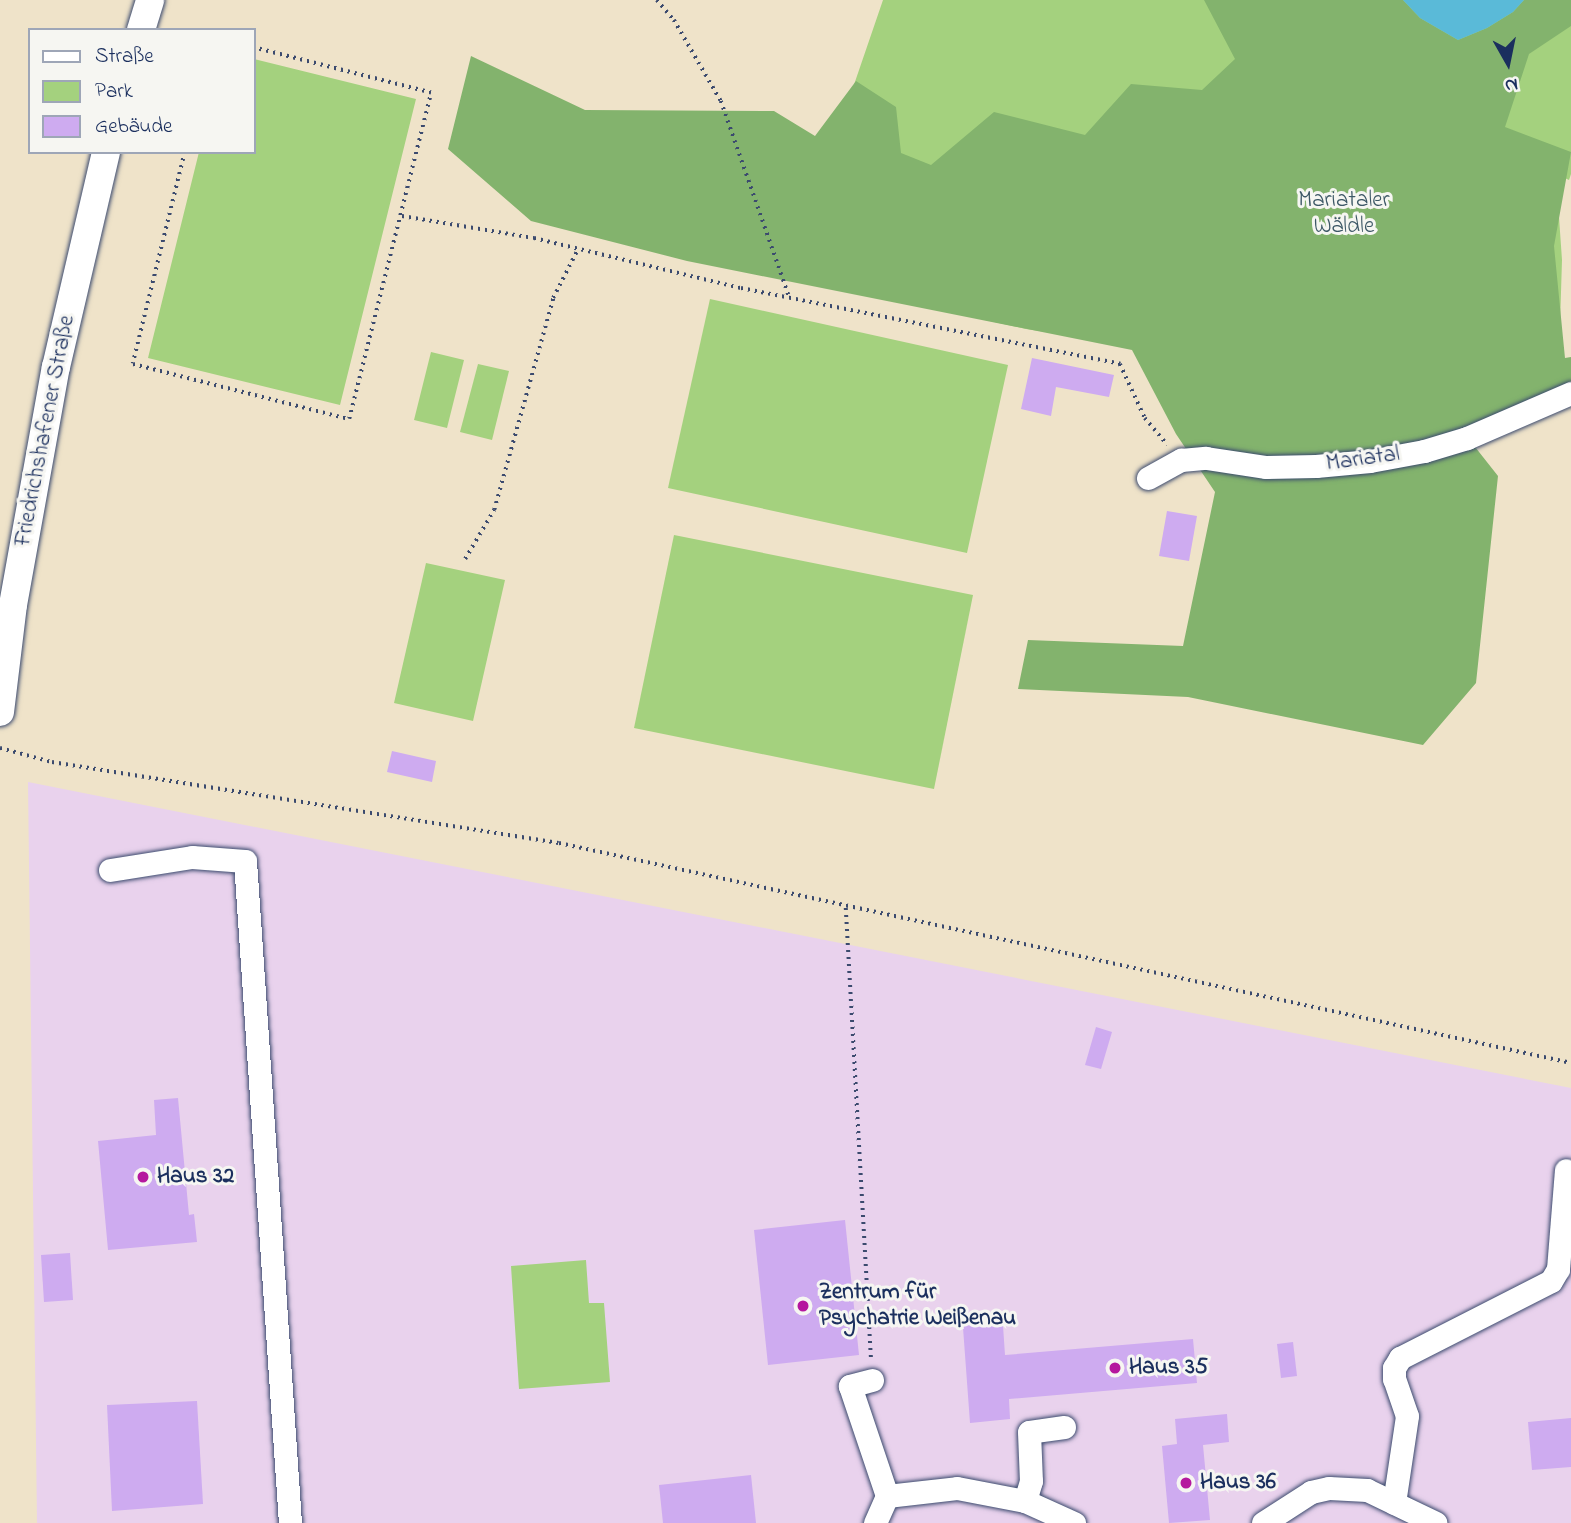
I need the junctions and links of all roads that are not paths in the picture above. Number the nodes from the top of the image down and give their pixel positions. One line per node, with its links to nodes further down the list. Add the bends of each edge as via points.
1 (150, 0): 2 (main road)
2 (142, 28)
3 (106, 154): 6 (main road, Friedrichshafener Straße, via 56,367 13,605)
4 (1571, 393): 5 (street, Mariatal, via 1467,438 1370,461 1266,467 1206,458 1181,460)
5 (1148, 478)
6 (0, 712)
7 (110, 870): 14 (street, via 192,857 245,861)
8 (1566, 1170): 13 (street, via 1558,1269 1551,1281 1400,1358 1394,1368 1407,1416)
9 (872, 1380): 11 (street, via 850,1385)
10 (1064, 1427): 12 (street, via 1029,1432 1031,1481)
11 (887, 1496): 12 (street, via 957,1488); 15 (street)
12 (1025, 1501): 16 (street)
13 (1394, 1503): 17 (street, via 1367,1490 1329,1488 1311,1492); 18 (street)
14 (290, 1523)
15 (875, 1523)
16 (1074, 1523)
17 (1263, 1523)
18 (1436, 1523)

